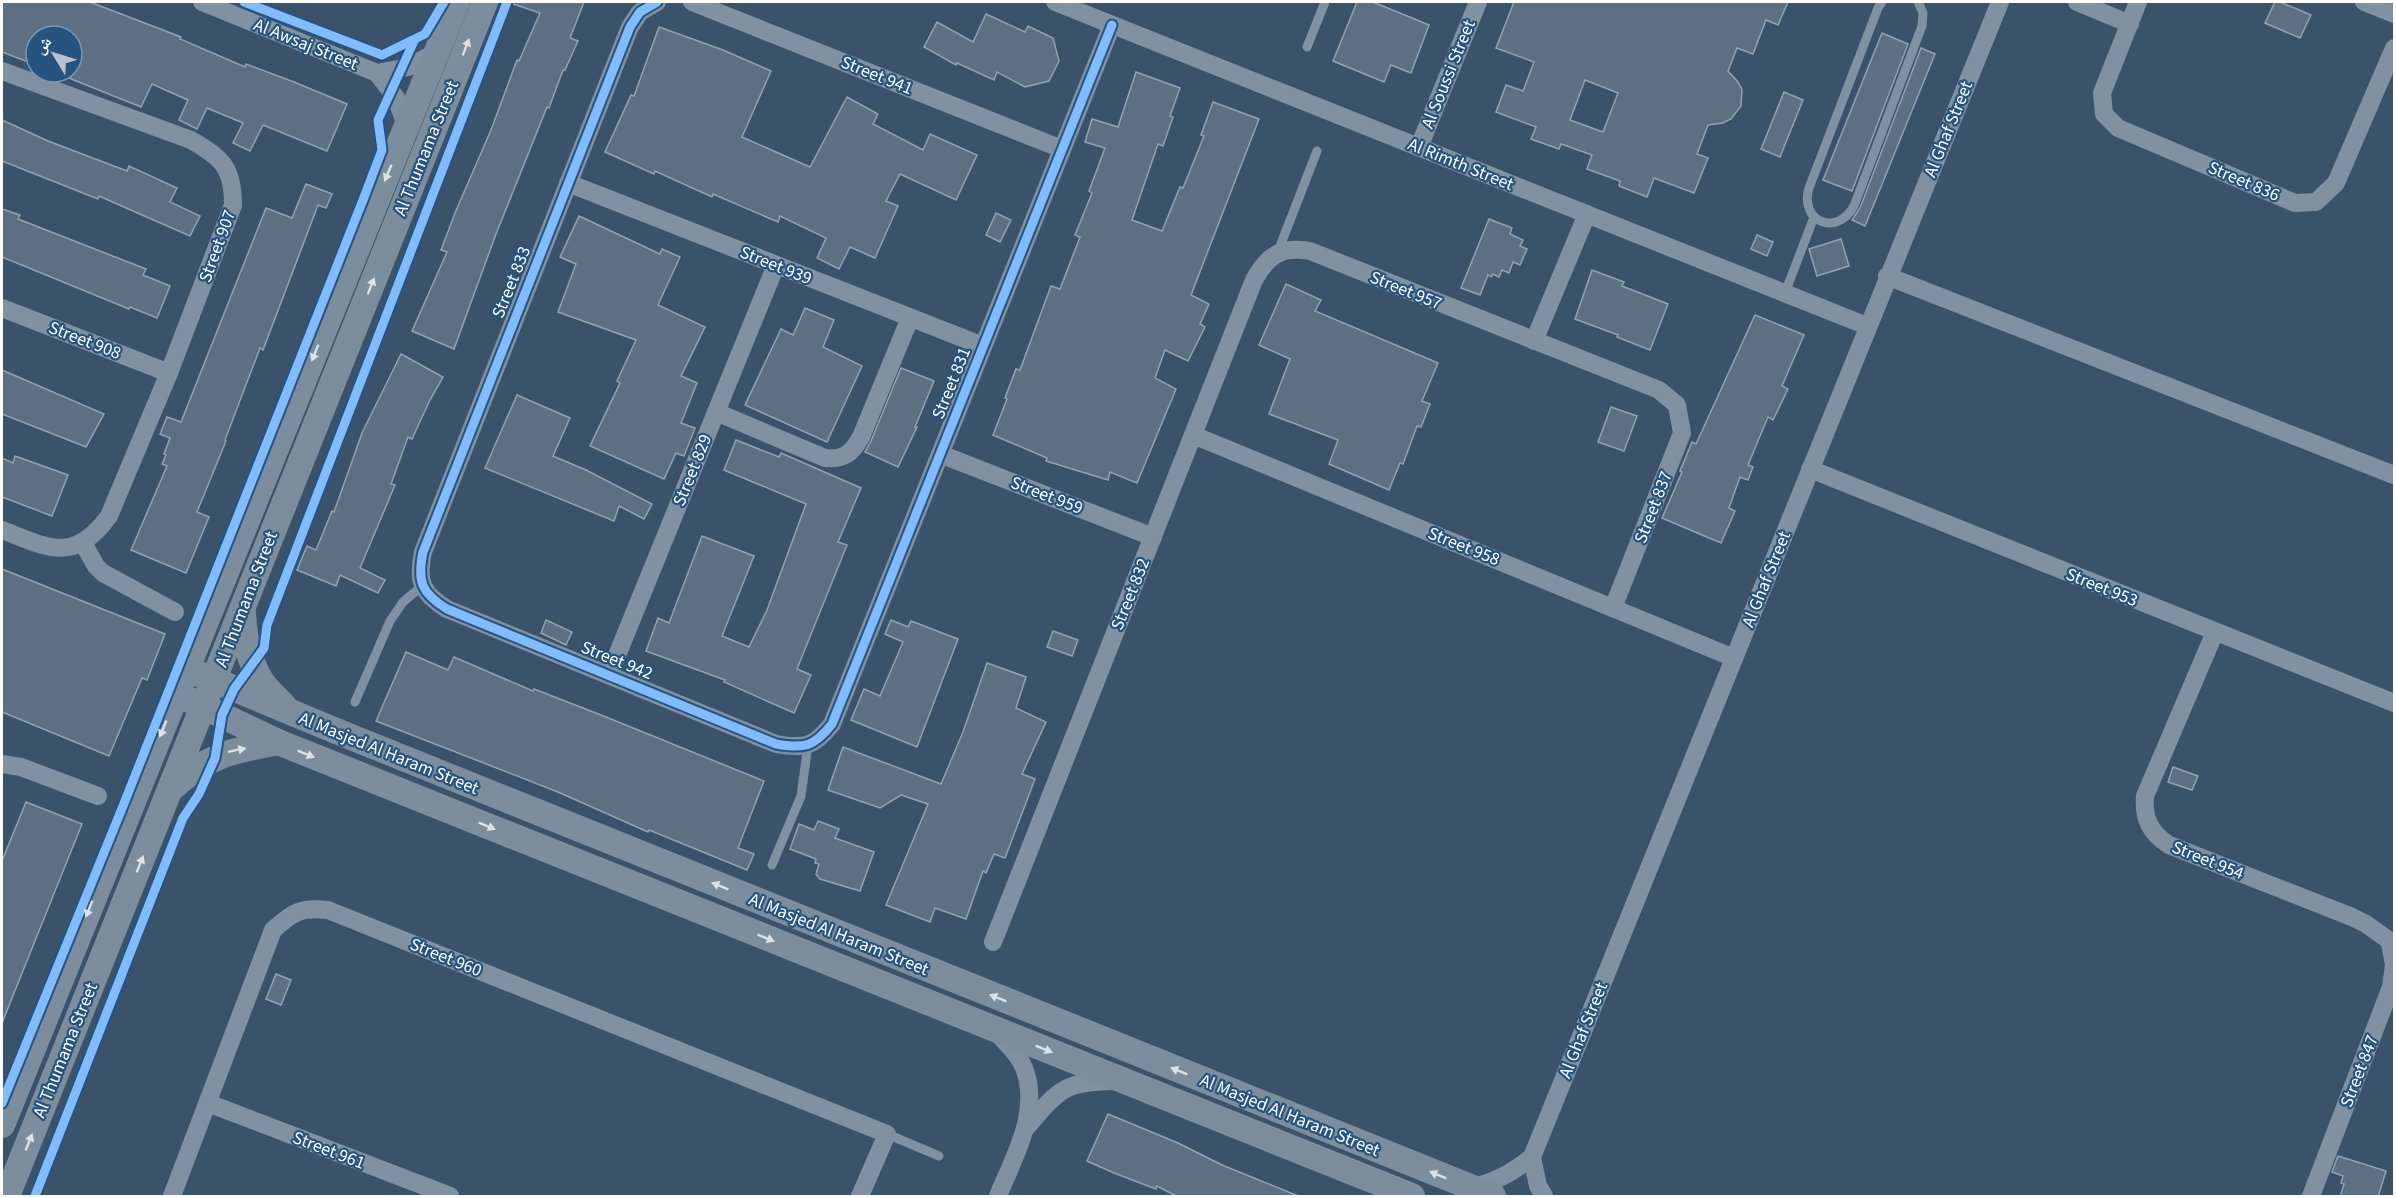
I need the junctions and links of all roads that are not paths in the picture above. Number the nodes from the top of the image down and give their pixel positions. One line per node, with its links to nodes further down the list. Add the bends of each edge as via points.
1 (205, 2): 22 (street, Al Awsaj Street)
2 (457, 2): 20 (street, Al Thumama Street)
3 (485, 2): 50 (street, Al Thumama Street, one-way to 3)
4 (655, 2): 27 (street, Street 833, via 640,12 630,27)
5 (692, 2): 25 (street, Street 941)
6 (1055, 2): 17 (street, Al Rimth Street)
7 (1325, 2): 18 (lane)
8 (1478, 2): 24 (street, Al Soussi Street)
9 (1882, 2): 29 (lane, via 1809,188 1806,198)
10 (1918, 2): 29 (lane, via 1923,13 1922,26 1854,206 1842,221 1832,224)
11 (2000, 2): 32 (street, Al Ghaf Street)
12 (2077, 2): 16 (street)
13 (2138, 2): 16 (street, Street 836)
14 (2364, 2): 15 (street)
15 (2394, 14)
16 (2130, 24): 19 (street, Street 836, via 2102,93 2104,114 2118,128 2295,203 2316,202 2336,183)
17 (1112, 25): 24 (street, Al Rimth Street); 25 (street, Street 831)
18 (1307, 47)
19 (2394, 48)
20 (437, 52): 22 (street, Al Awsaj Street, via 408,67); 23 (street, Al Thumama Street)
21 (2, 71): 39 (street, Street 907, via 190,140 226,167 233,184 233,205)
22 (377, 73): 23 (street, Al Awsaj Street, via 396,98)
23 (407, 128): 55 (street, Al Thumama Street, one-way to 55, via 298,396)
24 (1419, 147): 28 (street, Al Rimth Street)
25 (1062, 149): 38 (street, Street 831)
26 (1317, 151): 30 (lane)
27 (568, 183): 31 (street, Street 939); 49 (street, Street 833, via 423,552)
28 (1587, 214): 33 (street, Al Rimth Street); 37 (street)
29 (1814, 217): 33 (lane)
30 (1277, 254): 37 (street, Street 957, via 1293,248 1310,251); 42 (street, Street 832, via 1263,264 1254,280)
31 (776, 265): 35 (street, Street 939); 41 (street, Street 829)
32 (1887, 276): 36 (street, Al Ghaf Street); 45 (street)
33 (1785, 293): 36 (street, Al Rimth Street)
34 (2, 308): 39 (street, Street 908)
35 (910, 318): 38 (street, Street 939); 41 (street, via 861,437 846,456 825,458)
36 (1867, 326): 44 (street, Al Ghaf Street)
37 (1534, 341): 40 (street, Street 957, via 1659,390)
38 (983, 346): 43 (street, Street 831)
39 (169, 373): 48 (street, Street 907, via 110,516)
40 (1677, 405): 51 (street, Street 837, via 1682,433)
41 (716, 412): 56 (street, Street 829)
42 (1193, 435): 47 (street, Street 832); 51 (street, Street 958)
43 (940, 454): 47 (street, Street 959); 63 (street, Street 831, via 832,724 822,737)
44 (1810, 469): 53 (street, Street 953); 54 (street, Al Ghaf Street)
45 (2394, 475)
46 (2, 530): 48 (street, via 47,547)
47 (1153, 537): 68 (street, Street 832)
48 (83, 543): 52 (street, via 104,573)
49 (422, 586): 56 (street, Street 942, via 431,600 447,609); 58 (lane, via 403,602 390,621)
50 (243, 607): 55 (street, Al Thumama Street); 61 (street, via 246,639 261,681)
51 (1613, 608): 54 (street, Street 958)
52 (175, 612)
53 (2216, 632): 59 (street, Street 953); 69 (street, Street 954, via 2145,796 2146,819 2151,830 2169,845 2352,917)
54 (1734, 658): 77 (street, Al Ghaf Street)
55 (201, 675): 57 (street, Al Thumama Street); 60 (street, via 198,694); 61 (street, Al Masjed Al Haram Street)
56 (609, 675): 63 (street, Street 942, via 776,744)
57 (177, 694): 60 (street, Al Masjed Al Haram Street); 73 (street, Al Thumama Street, one-way to 73)
58 (355, 702)
59 (2394, 703)
60 (204, 707): 62 (street, Al Masjed Al Haram Street); 65 (street, Al Thumama Street)
61 (292, 713): 78 (street, Al Masjed Al Haram Street, one-way to 61)
62 (278, 742): 65 (street, one-way to 62, via 188,774 230,751); 70 (street, Al Masjed Al Haram Street, one-way to 70)
63 (808, 745): 67 (lane, via 801,796)
64 (2, 764): 66 (street, via 21,766)
65 (170, 790): 79 (street, Al Thumama Street, one-way to 65)
66 (98, 796)
67 (772, 865)
68 (993, 942)
69 (2392, 944): 86 (street, Street 847, via 2391,987)
70 (994, 1029): 71 (street, Al Masjed Al Haram Street, one-way to 71); 74 (street, via 1024,1069 1030,1089)
71 (1124, 1081): 74 (street, via 1072,1084 1052,1097); 84 (street, Al Masjed Al Haram Street)
72 (208, 1103): 75 (street, Street 960, via 273,930 291,914 309,908 328,910); 80 (street, Street 960); 81 (street, Street 961)
73 (2, 1125)
74 (1026, 1129): 83 (street)
75 (887, 1134): 76 (lane); 82 (street)
76 (939, 1156)
77 (1532, 1157): 78 (street); 85 (street)
78 (1481, 1192)
79 (7, 1197)
80 (172, 1197)
81 (450, 1197)
82 (860, 1197)
83 (998, 1197)
84 (1412, 1197)
85 (1544, 1197)
86 (2311, 1197)

